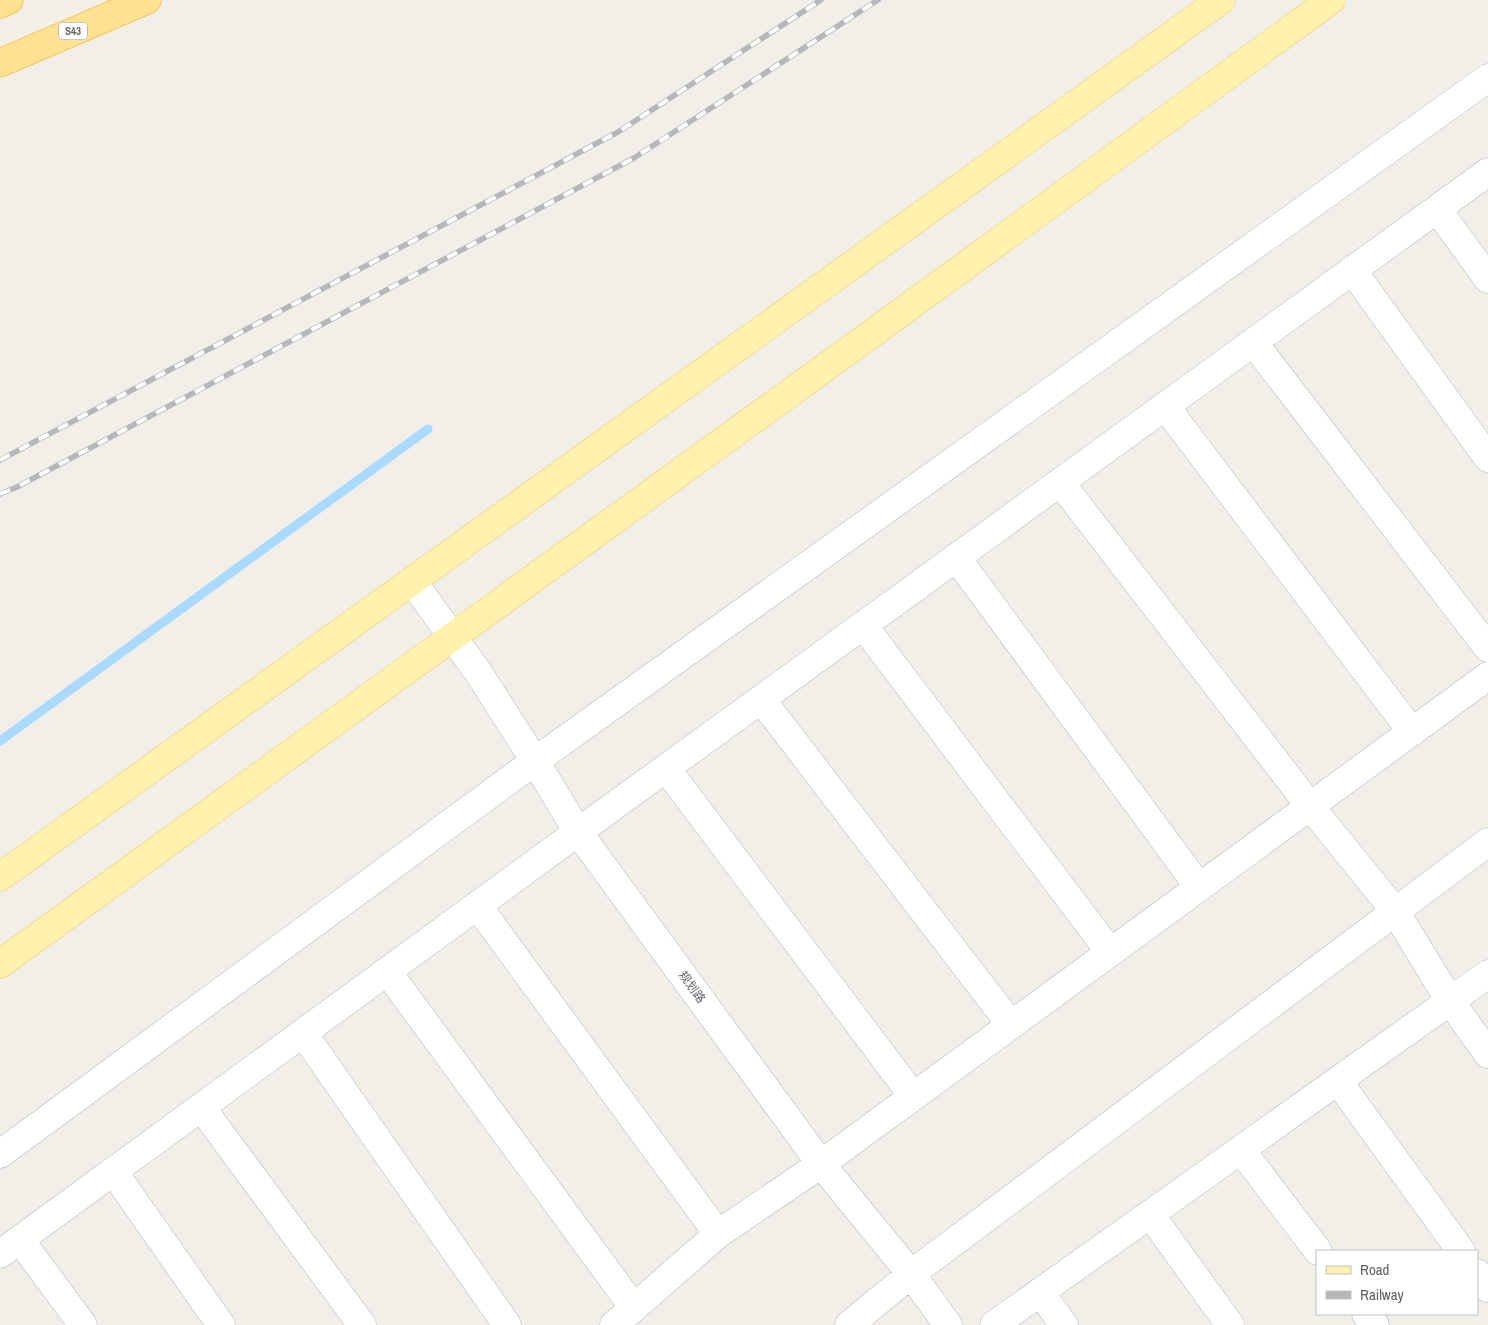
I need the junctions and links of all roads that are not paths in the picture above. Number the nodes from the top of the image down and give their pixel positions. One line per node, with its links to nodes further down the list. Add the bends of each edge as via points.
1 (10, 0): 5 (highway)
2 (147, 0): 6 (highway, S43)
3 (1221, 0): 17 (main road)
4 (1331, 0): 19 (main road)
5 (0, 4)
6 (0, 62)
7 (1488, 78): 24 (street)
8 (1488, 172): 9 (street)
9 (1437, 209): 10 (street); 11 (street)
10 (1352, 270): 12 (street); 14 (street)
11 (1488, 279)
12 (1253, 342): 13 (street); 20 (street)
13 (1165, 406): 15 (street); 23 (street)
14 (1488, 458)
15 (1060, 482): 16 (street); 26 (street)
16 (956, 557): 18 (street); 30 (street)
17 (412, 581): 19 (street, 规划路); 29 (main road)
18 (863, 625): 22 (street); 33 (street)
19 (453, 637): 24 (street, 规划路); 34 (main road)
20 (1488, 648)
21 (1488, 676): 23 (street)
22 (761, 699): 25 (street); 38 (street)
23 (1412, 732): 26 (street)
24 (535, 761): 27 (street, 规划路); 45 (street)
25 (666, 768): 27 (street); 42 (street)
26 (1310, 806): 30 (street); 32 (street)
27 (578, 832): 31 (street); 46 (street, 规划路)
28 (1488, 842): 32 (street)
29 (0, 877)
30 (1199, 887): 33 (street)
31 (477, 905): 35 (street); 49 (street)
32 (1395, 911): 37 (street); 53 (street)
33 (1110, 952): 38 (street)
34 (0, 964)
35 (387, 971): 39 (street); 58 (street)
36 (1488, 974): 37 (street)
37 (1450, 1001): 40 (street); 41 (street)
38 (1011, 1025): 42 (street)
39 (303, 1033): 43 (street); 62 (street)
40 (1488, 1054)
41 (1338, 1081): 44 (street); 52 (street)
42 (913, 1096): 46 (street)
43 (201, 1107): 47 (street); 61 (street)
44 (1241, 1150): 48 (street); 51 (street)
45 (0, 1154)
46 (822, 1164): 49 (street); 53 (street, 规划路)
47 (113, 1171): 50 (street); 60 (street)
48 (1150, 1214): 56 (street); 67 (street)
49 (718, 1234): 58 (street)
50 (10, 1247): 59 (street)
51 (1317, 1250)
52 (1460, 1250)
53 (911, 1274): 63 (street); 64 (street, 规划路)
54 (1478, 1274): 55 (street)
55 (1488, 1288)
56 (1040, 1292): 65 (street); 66 (street)
57 (1367, 1315): 68 (street)
58 (624, 1316)
59 (83, 1325)
60 (221, 1325)
61 (362, 1325)
62 (508, 1325)
63 (849, 1325)
64 (948, 1325)
65 (994, 1325)
66 (1064, 1325)
67 (1230, 1325)
68 (1375, 1325)

